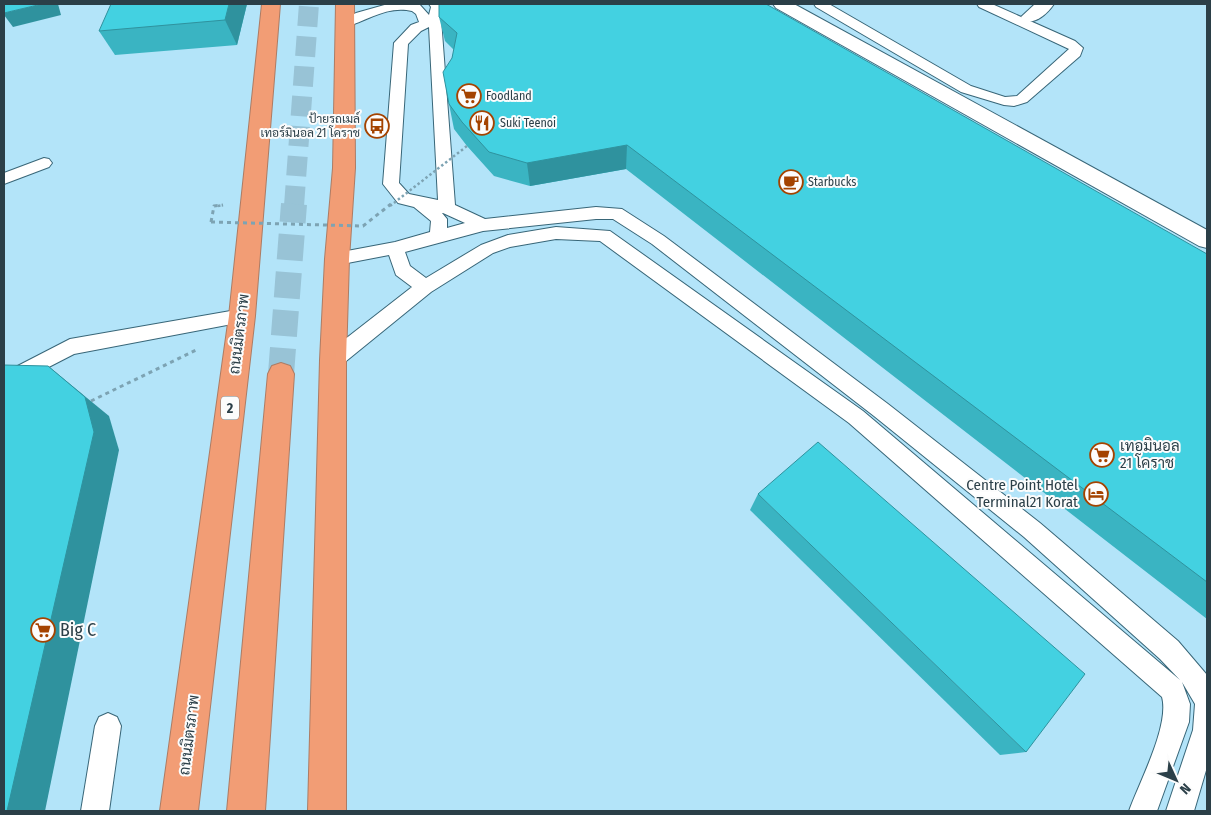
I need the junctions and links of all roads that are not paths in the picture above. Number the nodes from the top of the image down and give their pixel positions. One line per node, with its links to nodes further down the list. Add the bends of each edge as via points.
1 (271, 4): 22 (highway, ถนนมิตรภาพ / 2)
2 (435, 4): 10 (lane, via 437,7)
3 (782, 4): 11 (street)
4 (820, 4): 11 (lane)
5 (983, 4): 11 (lane, via 1070,44 1076,48 1075,53 1022,99 1014,102)
6 (1045, 4): 9 (street)
7 (452, 5): 10 (lane)
8 (345, 13): 10 (lane, via 416,7); 20 (highway, via 344,168)
9 (1030, 17)
10 (431, 22): 14 (lane, via 416,28 401,43 390,184 404,199); 15 (lane)
11 (954, 99): 18 (street)
12 (44, 164): 13 (lane)
13 (4, 180)
14 (420, 202): 15 (lane); 17 (lane, via 439,219)
15 (447, 208): 16 (lane)
16 (483, 225): 17 (lane); 26 (lane, via 616,213 658,240 1032,530 1141,624 1191,673)
17 (438, 236): 19 (lane)
18 (1207, 240)
19 (395, 248): 20 (lane); 21 (lane, via 402,270)
20 (337, 259): 23 (highway)
21 (425, 286): 23 (lane); 32 (lane, via 487,249 508,241 556,233 604,235 856,417 1173,690 1177,704 1176,722)
22 (242, 316): 25 (lane, via 70,347); 29 (highway, ถนนมิตรภาพ / 2)
23 (333, 360): 31 (highway)
24 (281, 374): 30 (highway)
25 (4, 382)
26 (1206, 697): 33 (lane, via 1206,730)
27 (108, 726): 28 (lane)
28 (95, 811)
29 (179, 811)
30 (246, 811)
31 (327, 811)
32 (1143, 811)
33 (1180, 811)

